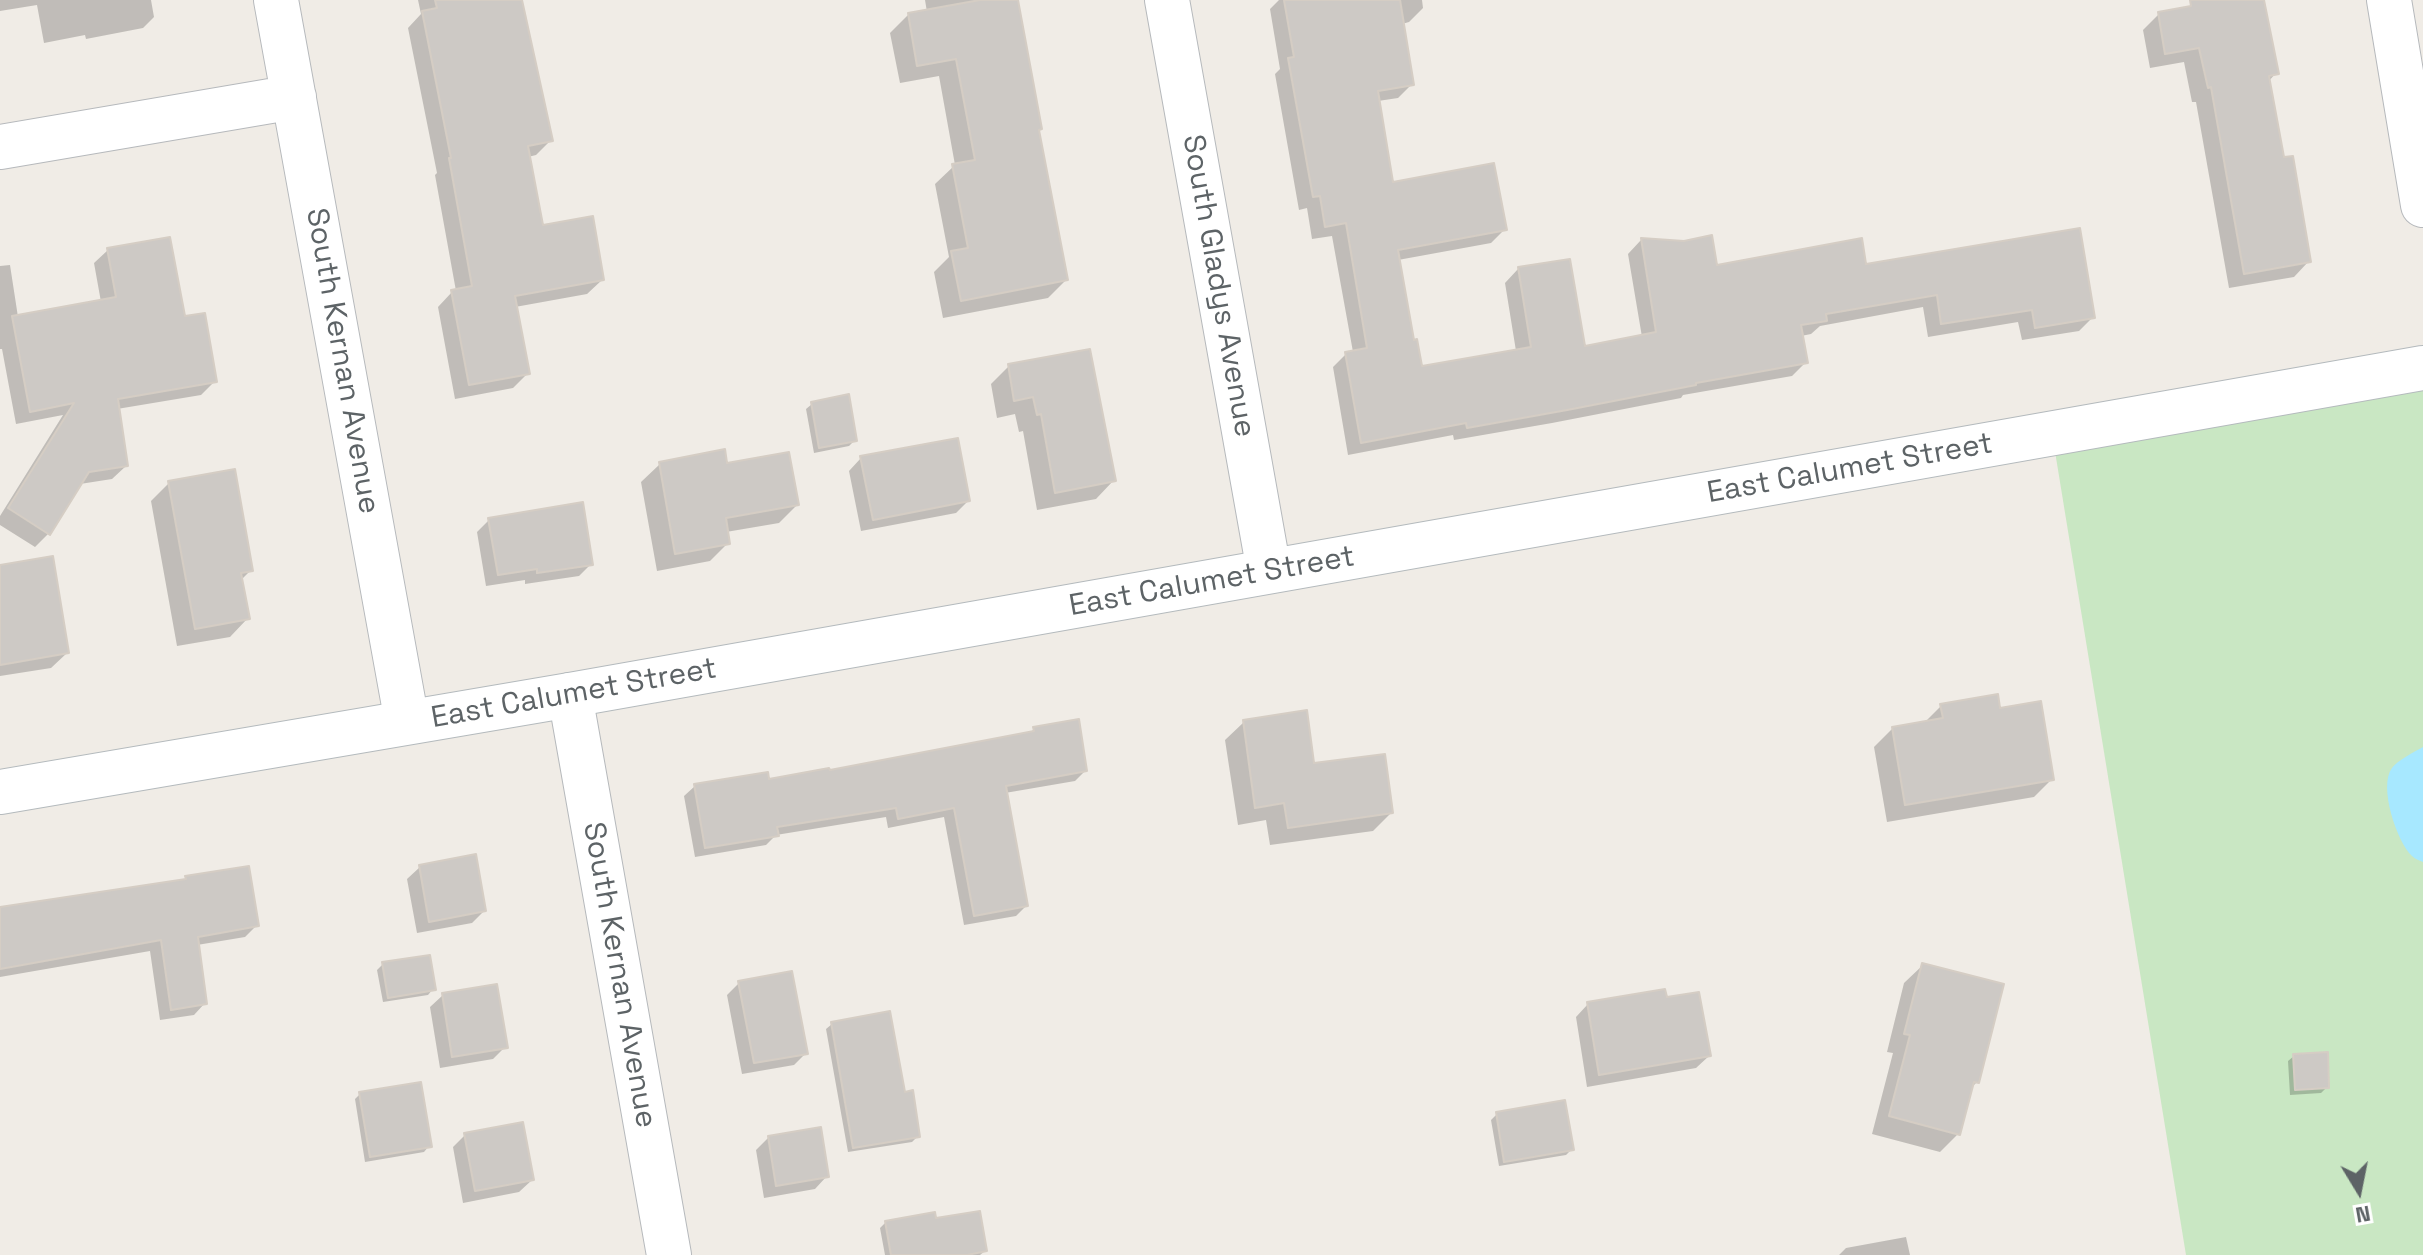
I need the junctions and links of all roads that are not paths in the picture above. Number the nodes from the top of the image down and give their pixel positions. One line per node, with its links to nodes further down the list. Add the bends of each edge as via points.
1 (276, 0): 4 (main road, South Kernan Avenue)
2 (1167, 0): 8 (main road, South Gladys Avenue)
3 (2389, 0): 6 (main road)
4 (294, 97): 5 (main road); 10 (main road, South Kernan Avenue)
5 (0, 147)
6 (2423, 205)
7 (2423, 368): 8 (main road, East Calumet Street)
8 (1269, 571): 9 (main road, East Calumet Street)
9 (570, 695): 10 (main road, East Calumet Street); 12 (main road, South Kernan Avenue)
10 (407, 722): 11 (main road, East Calumet Street)
11 (0, 792)
12 (669, 1255)

